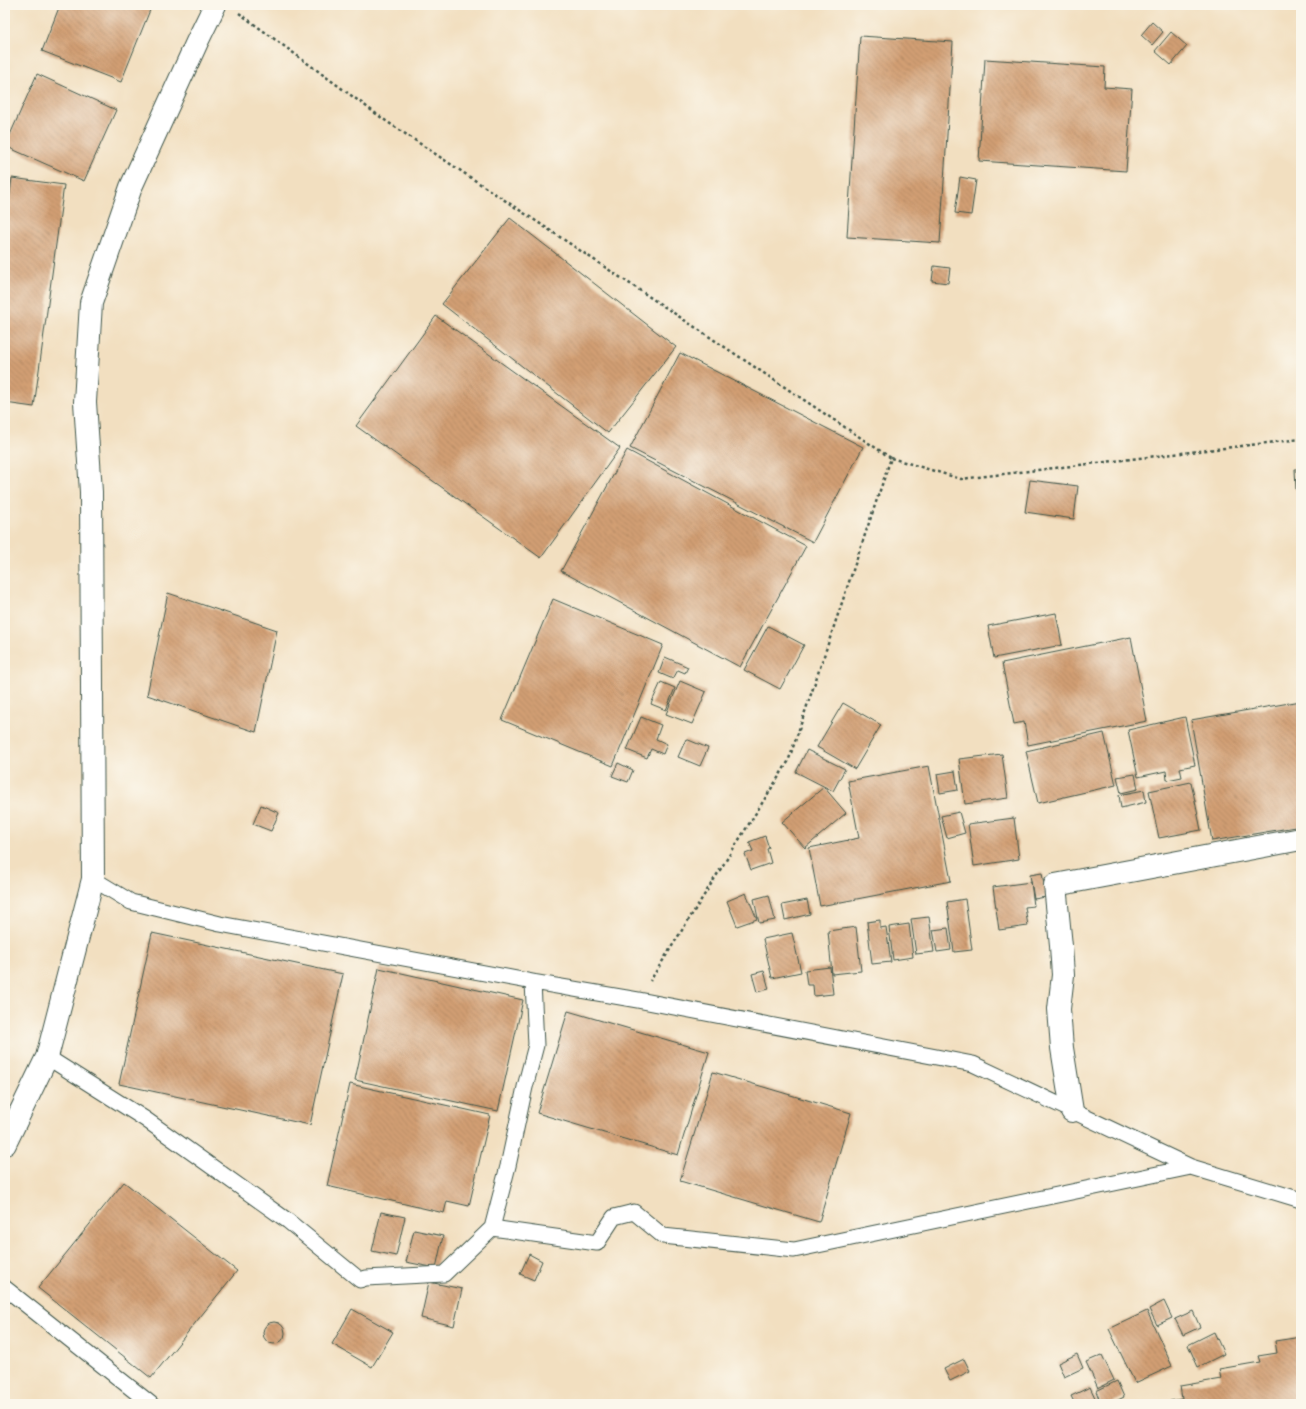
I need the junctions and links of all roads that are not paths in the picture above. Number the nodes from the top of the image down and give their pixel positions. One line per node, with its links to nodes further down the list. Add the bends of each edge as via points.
1 (225, 7): 3 (street, via 197,42 131,187 91,303 85,402 91,492)
2 (1301, 840): 6 (street, via 1055,885 1062,975 1059,1009)
3 (94, 879): 4 (lane, via 131,902 220,924); 5 (street)
4 (533, 982): 6 (lane, via 973,1064); 10 (lane, via 536,1045)
5 (47, 1057): 7 (street); 10 (lane, via 152,1123 288,1221 360,1280 444,1274)
6 (1072, 1111): 8 (lane)
7 (5, 1144)
8 (1191, 1167): 9 (lane); 10 (lane, via 794,1250 663,1236 634,1212 614,1217 597,1243)
9 (1301, 1200)
10 (492, 1228)
11 (5, 1288): 12 (lane)
12 (151, 1404)

